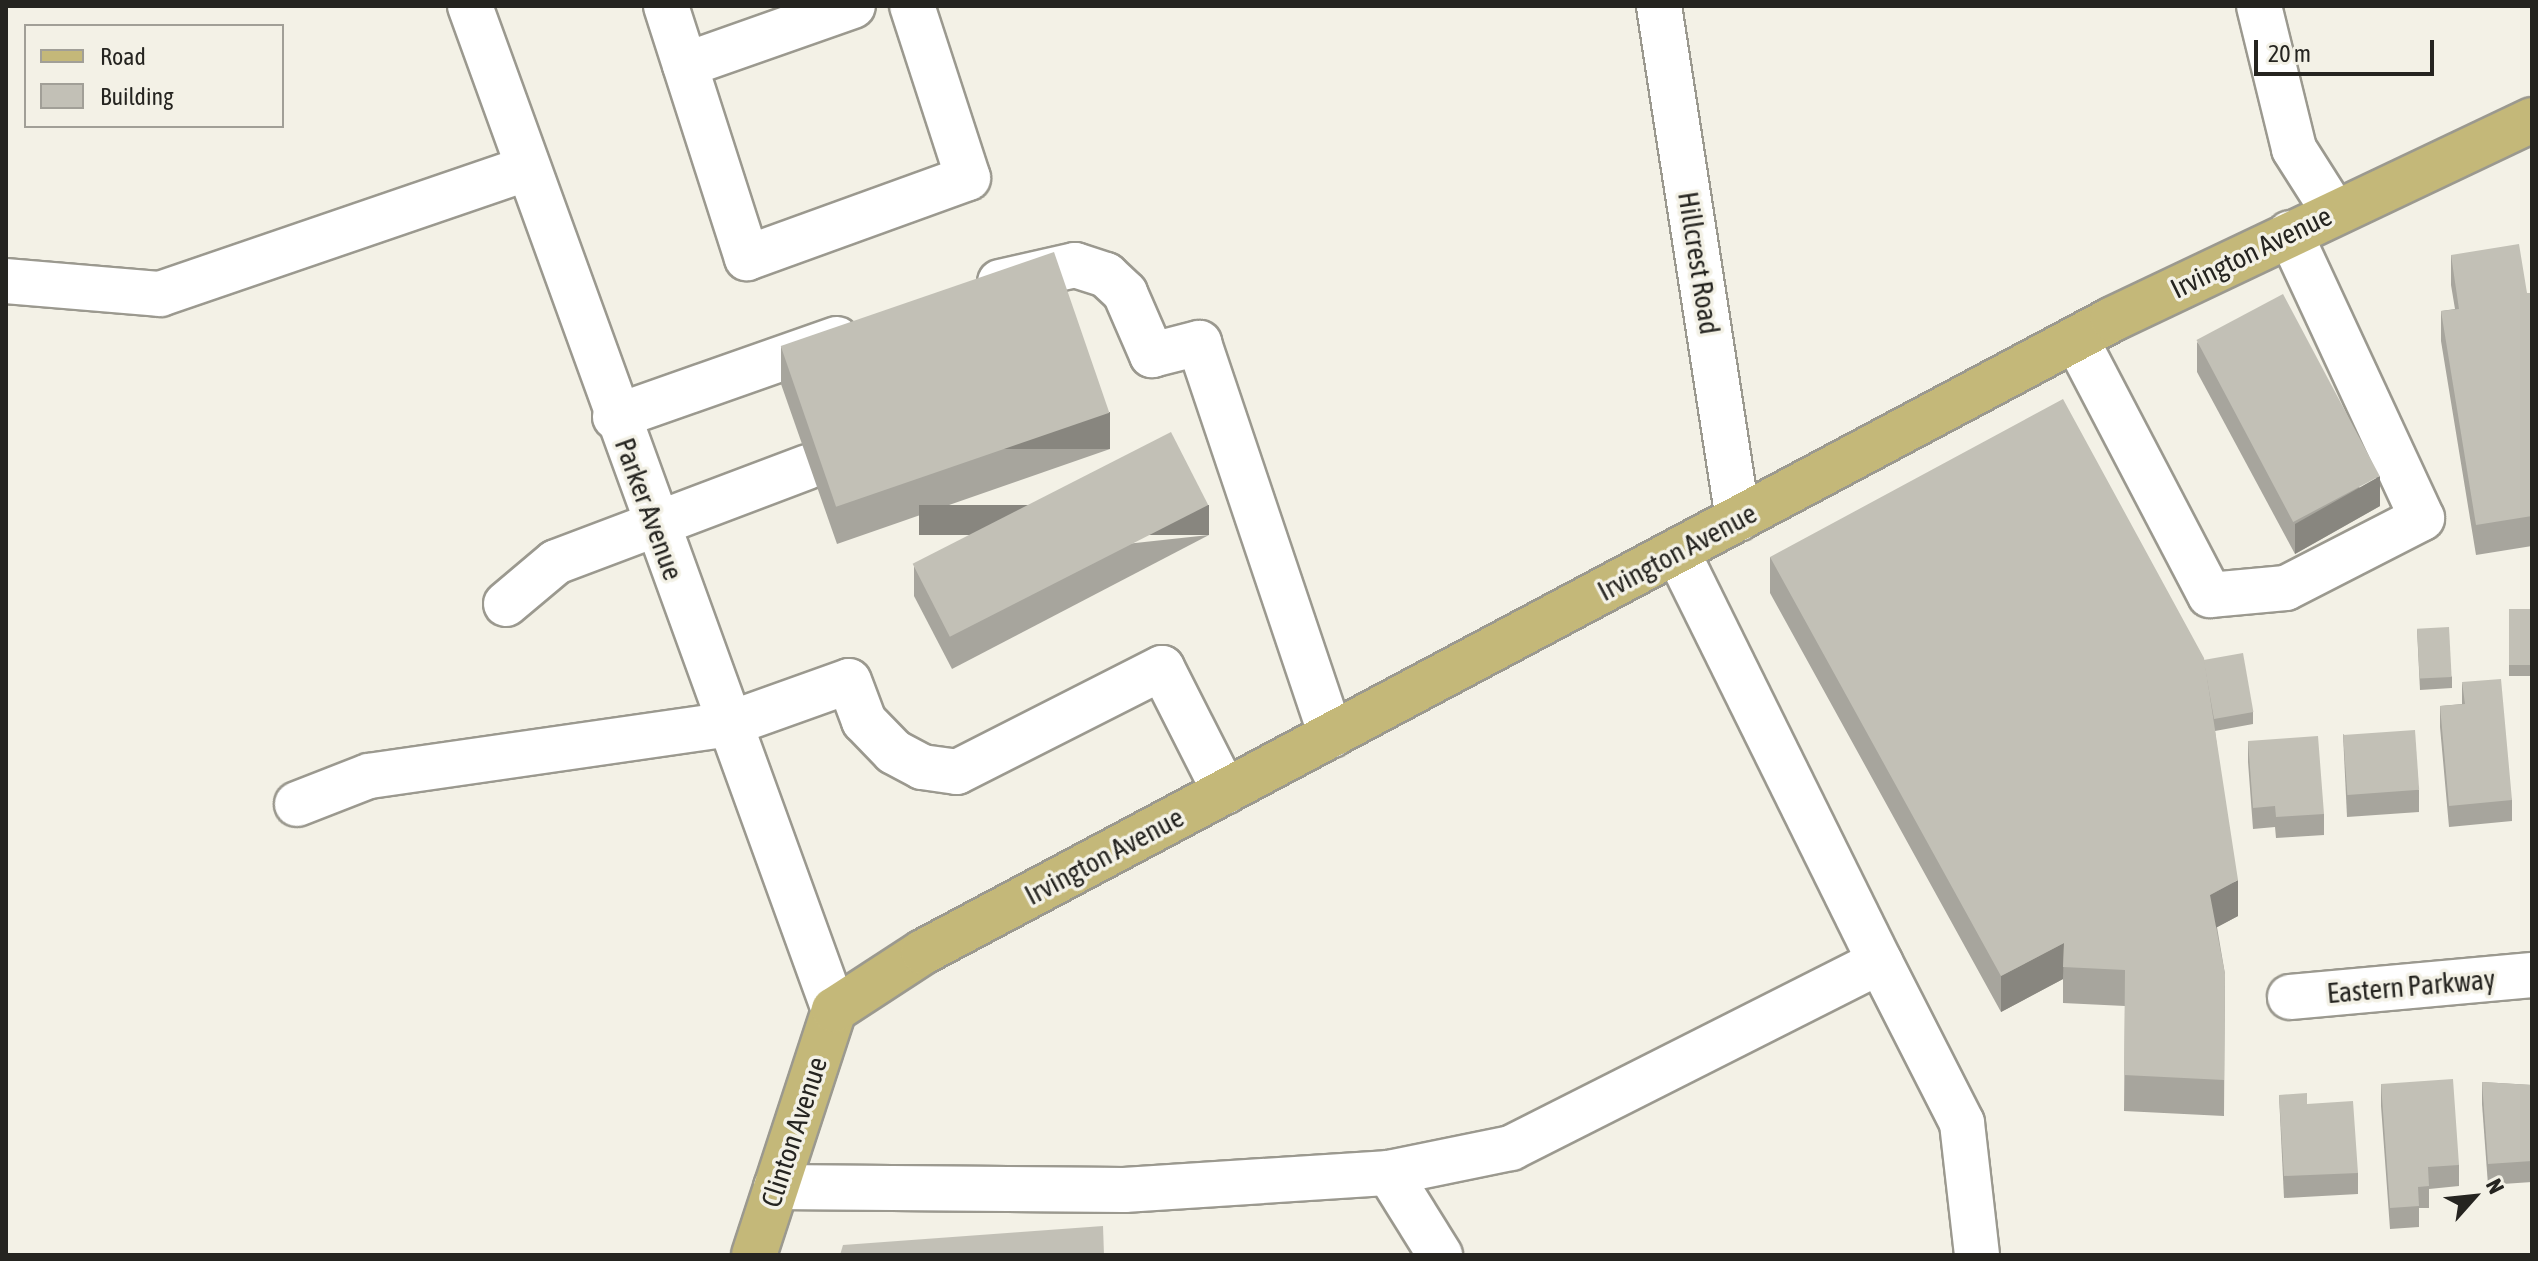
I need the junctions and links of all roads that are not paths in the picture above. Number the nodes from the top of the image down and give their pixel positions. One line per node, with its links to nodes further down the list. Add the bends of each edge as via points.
1 (470, 6): 9 (street, Parker Avenue)
2 (666, 6): 7 (street)
3 (853, 6): 7 (street)
4 (912, 6): 7 (street, via 968,178 747,258)
5 (1659, 6): 18 (street, Hillcrest Road)
6 (2259, 6): 10 (street, via 2294,149)
7 (685, 65)
8 (2532, 120): 10 (main road, Irvington Avenue)
9 (528, 168): 12 (street, via 160,294); 16 (street, Parker Avenue)
10 (2334, 212): 11 (main road, Irvington Avenue)
11 (2290, 233): 15 (main road, Irvington Avenue); 15 (street, via 2422,518 2286,588 2210,595)
12 (6, 281)
13 (954, 298): 23 (street, via 1042,268 1075,265 1106,275 1125,293 1152,355 1199,343)
14 (881, 324): 16 (street)
15 (2076, 339): 18 (main road, Irvington Avenue)
16 (615, 417): 19 (street, Parker Avenue)
17 (807, 467): 19 (street)
18 (1738, 519): 20 (main road, Irvington Avenue)
19 (653, 523): 21 (street, via 556,562); 22 (street, Parker Avenue)
20 (1677, 552): 23 (main road, Irvington Avenue); 26 (street)
21 (506, 604)
22 (729, 724): 24 (street, via 849,681 864,721 894,752 922,767 957,772 1162,668); 25 (street, via 369,776); 29 (street, Parker Avenue)
23 (1331, 735): 24 (main road, Irvington Avenue)
24 (1225, 792): 29 (main road, Irvington Avenue, via 923,952)
25 (297, 804)
26 (1880, 962): 30 (street, via 1511,1148); 34 (street, via 1962,1123)
27 (2532, 975): 28 (street, Eastern Parkway)
28 (2290, 997)
29 (834, 1010): 31 (main road, Clinton Avenue)
30 (1389, 1173): 31 (street, via 1124,1190); 33 (street)
31 (776, 1187): 32 (main road, Clinton Avenue)
32 (754, 1255)
33 (1440, 1255)
34 (1977, 1255)

